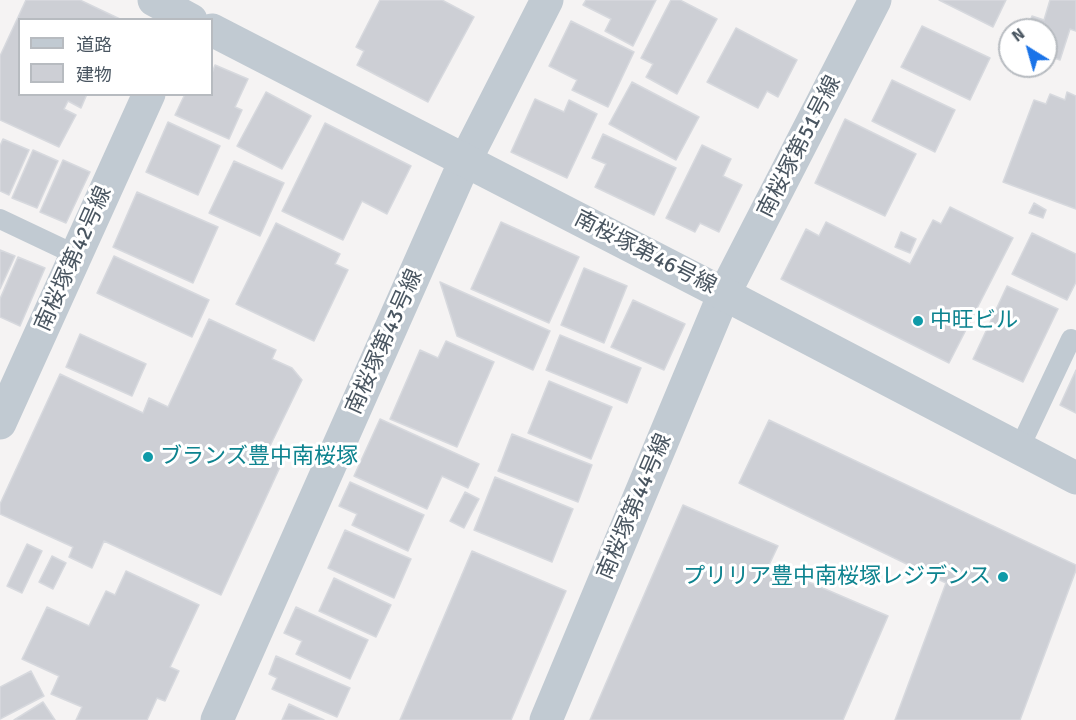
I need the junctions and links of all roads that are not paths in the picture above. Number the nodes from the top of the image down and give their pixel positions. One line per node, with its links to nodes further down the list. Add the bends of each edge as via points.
1 (154, 0): 4 (street, 南桜塚第46号線)
2 (547, 0): 7 (street, 南桜塚第43号線)
3 (876, 0): 10 (street, 南桜塚第51号線)
4 (192, 17)
5 (213, 28): 7 (street, 南桜塚第46号線)
6 (148, 96): 9 (street, 南桜塚第42号線)
7 (465, 161): 10 (street, 南桜塚第46号線); 15 (street, 南桜塚第43号線)
8 (0, 219): 9 (lane)
9 (76, 255): 12 (street, 南桜塚第42号線)
10 (724, 294): 13 (street, 南桜塚第46号線); 16 (street, 南桜塚第44号線)
11 (1071, 339): 13 (lane)
12 (0, 423)
13 (1020, 449): 14 (street, 南桜塚第46号線)
14 (1076, 478)
15 (216, 720)
16 (546, 720)

